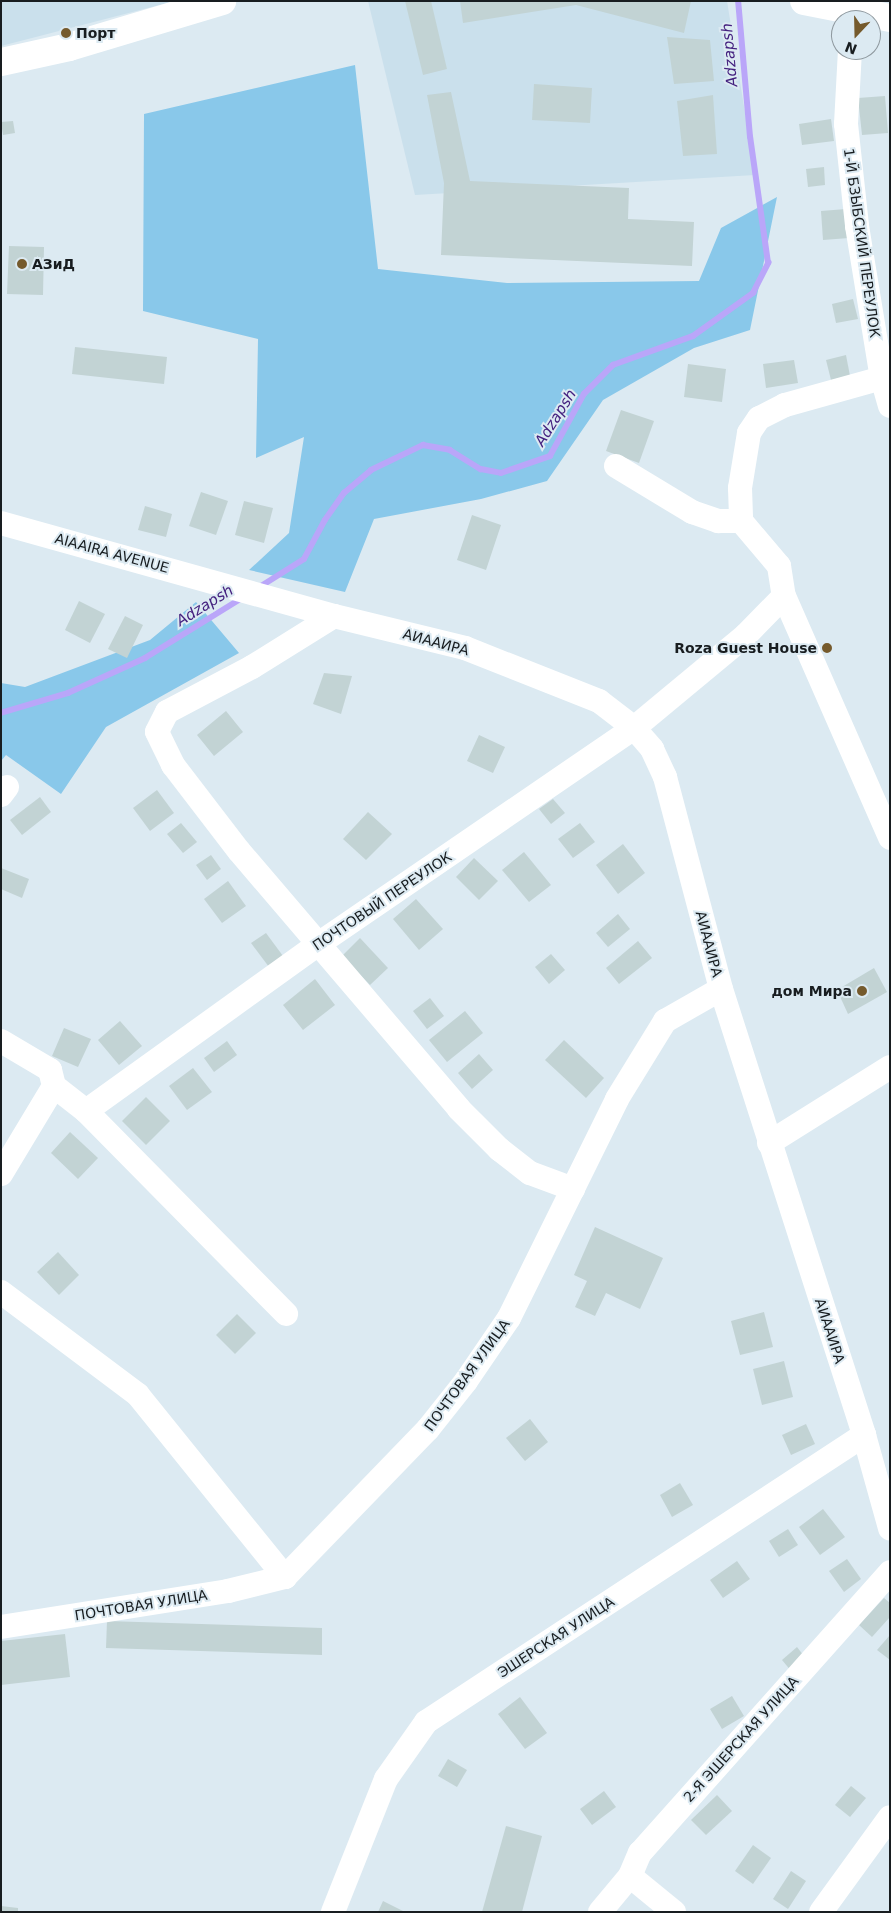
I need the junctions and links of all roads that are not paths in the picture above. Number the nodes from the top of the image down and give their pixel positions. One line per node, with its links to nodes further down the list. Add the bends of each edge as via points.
1 (222, 1): 5 (main road, via 69,47)
2 (804, 1): 3 (main road)
3 (833, 10)
4 (849, 60): 6 (street, 1-Й БЗЫБСКИЙ ПЕРЕУЛОК, via 846,124 857,226)
5 (1, 62)
6 (882, 378): 7 (street, 1-Й БЗЫБСКИЙ ПЕРЕУЛОК); 9 (street, via 785,405 759,418 749,432 744,454)
7 (890, 406)
8 (616, 466): 9 (street, via 692,512 718,521)
9 (741, 520): 11 (street, via 779,566)
10 (1, 523): 12 (street, AIAAIRA AVENUE)
11 (784, 596): 14 (street, ПОЧТОВЫЙ ПЕРЕУЛОК, via 746,635); 15 (street)
12 (280, 598): 13 (street, АИААИРА)
13 (334, 616): 14 (street, АИААИРА, via 464,648 535,674 599,701); 16 (street, via 252,667 167,712 157,732 173,765)
14 (634, 728): 16 (street, ПОЧТОВЫЙ ПЕРЕУЛОК); 17 (street, АИААИРА, via 652,750 665,777)
15 (890, 838)
16 (317, 945): 21 (street, ПОЧТОВЫЙ ПЕРЕУЛОК); 24 (street, via 459,1109 499,1149 530,1173)
17 (721, 989): 22 (street, АИААИРА); 24 (street, ПОЧТОВАЯ УЛИЦА, via 665,1021 617,1099)
18 (1, 1041): 20 (street, via 50,1070)
19 (890, 1067): 22 (street)
20 (54, 1086): 21 (street); 23 (street)
21 (86, 1110): 26 (street)
22 (769, 1143): 27 (street, АИААИРА)
23 (1, 1174)
24 (573, 1189): 30 (street, ПОЧТОВАЯ УЛИЦА, via 509,1318 466,1381 428,1429)
25 (1, 1292): 30 (street, via 138,1395)
26 (286, 1314)
27 (864, 1435): 28 (street, АИААИРА); 34 (street, ЭШЕРСКАЯ УЛИЦА, via 426,1722 386,1779)
28 (890, 1528)
29 (890, 1572): 33 (street, 2-Я ЭШЕРСКАЯ УЛИЦА, via 640,1853)
30 (285, 1577): 31 (street, ПОЧТОВАЯ УЛИЦА, via 228,1591)
31 (1, 1627)
32 (890, 1817): 37 (street)
33 (630, 1876): 35 (street, 2-Я ЭШЕРСКАЯ УЛИЦА); 36 (street)
34 (333, 1912)
35 (600, 1912)
36 (674, 1912)
37 (821, 1912)

